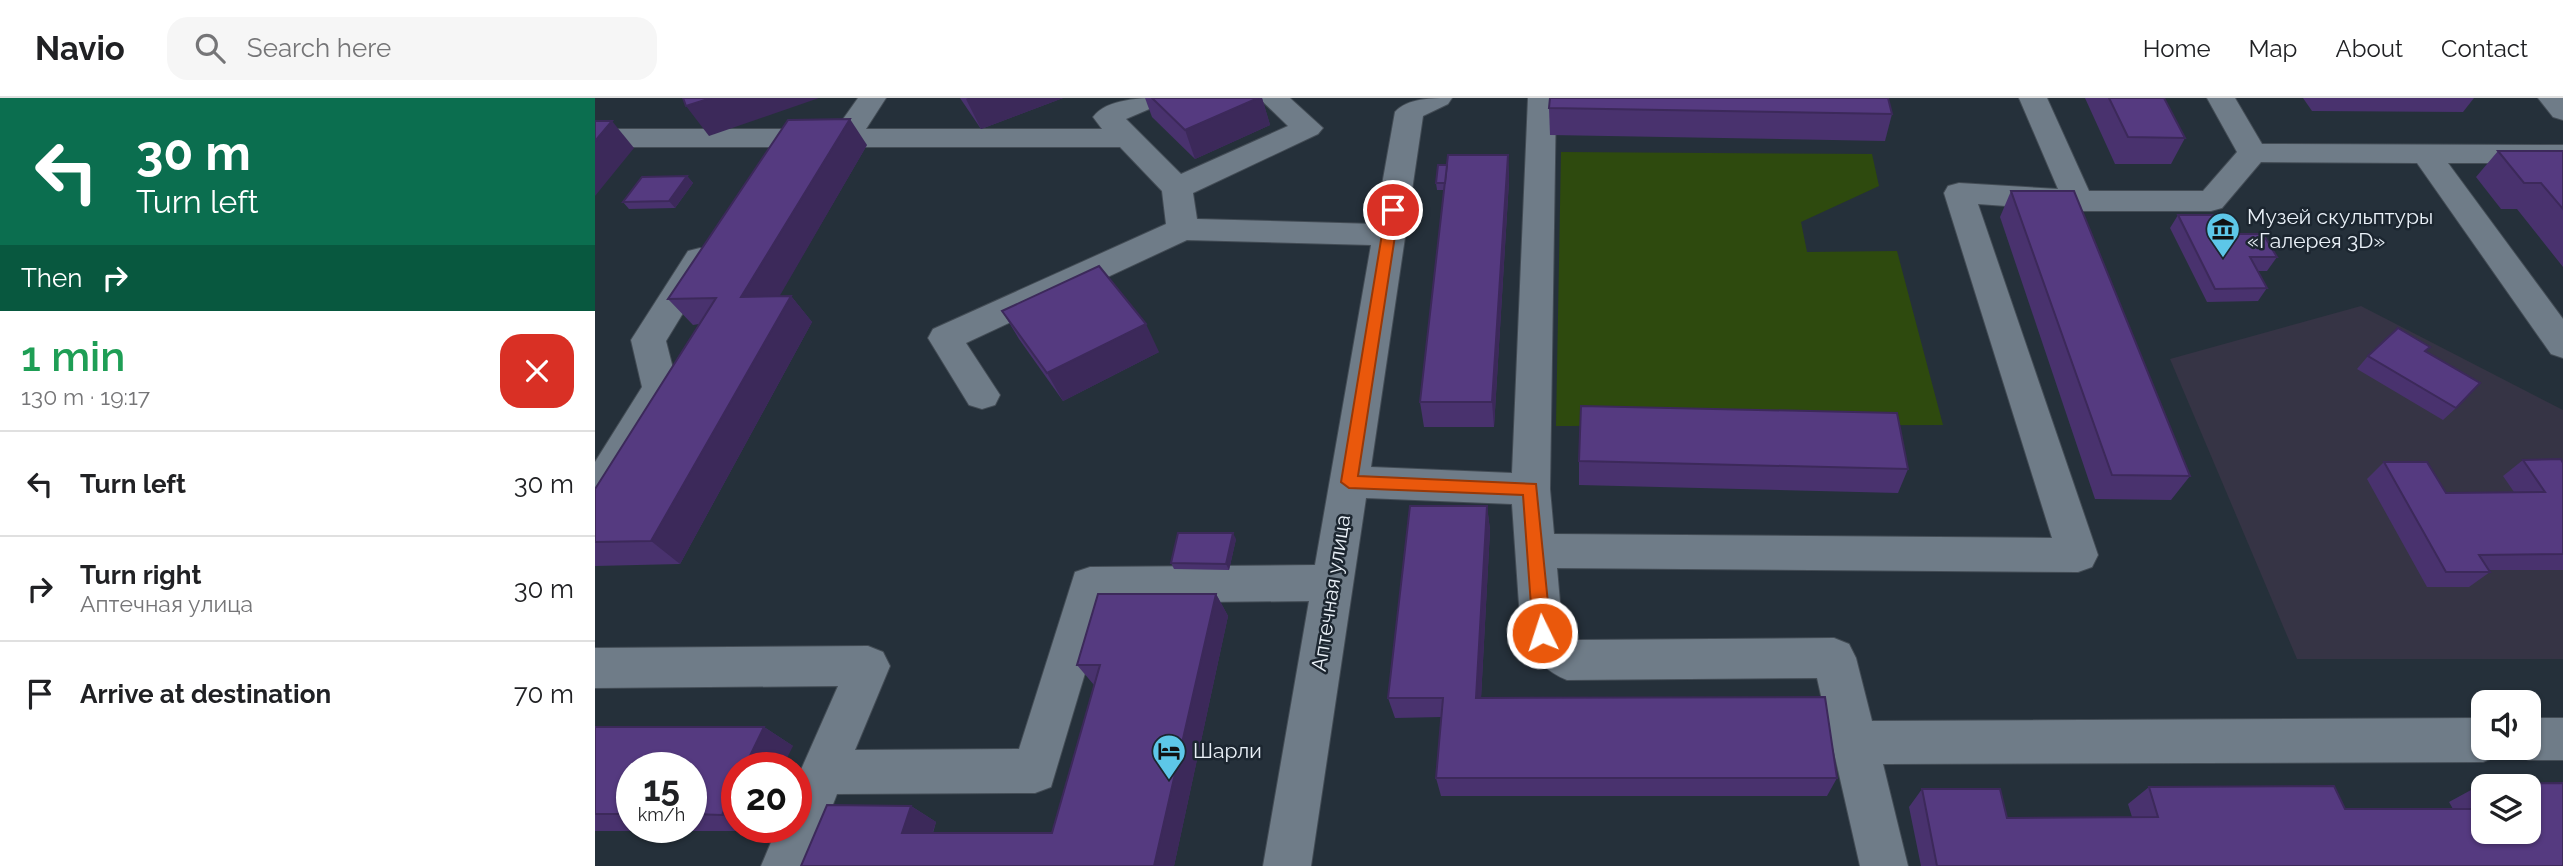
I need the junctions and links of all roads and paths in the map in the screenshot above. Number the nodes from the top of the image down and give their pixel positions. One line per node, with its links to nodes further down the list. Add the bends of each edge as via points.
1 (872, 98): 11 (street)
2 (1151, 98): 12 (street, via 1107,117)
3 (1273, 98): 16 (street, via 1308,128)
4 (1542, 98): 24 (street)
5 (2033, 98): 17 (street)
6 (2221, 98): 13 (street)
7 (2552, 98): 9 (street)
8 (1413, 103): 20 (street, Аптечная улица)
9 (2563, 111)
10 (595, 138): 11 (street)
11 (845, 138): 12 (street)
12 (1127, 138): 16 (street)
13 (2253, 153): 14 (street); 17 (street, via 2211,201)
14 (2426, 154): 15 (street); 21 (street)
15 (2563, 154)
16 (1177, 188): 19 (street)
17 (2078, 201): 26 (street, via 1959,193 2078,555)
18 (721, 227): 25 (street, via 648,340 660,388)
19 (1183, 229): 20 (street); 22 (street, via 945,338)
20 (1389, 235): 23 (street, Аптечная улица)
21 (2563, 345)
22 (982, 395)
23 (1349, 482): 24 (street); 27 (street, Аптечная улица)
24 (1531, 489): 26 (street)
25 (595, 495)
26 (1535, 551): 32 (street, via 1542,633 1567,660 1834,658)
27 (1333, 583): 33 (street, via 1090,585 1035,771); 35 (street, Аптечная улица)
28 (595, 668): 33 (street, via 868,666)
29 (2541, 739): 30 (street)
30 (2563, 739)
31 (2471, 740): 32 (street)
32 (1856, 743): 36 (street)
33 (823, 772): 34 (street)
34 (785, 866)
35 (1287, 866)
36 (1884, 866)

